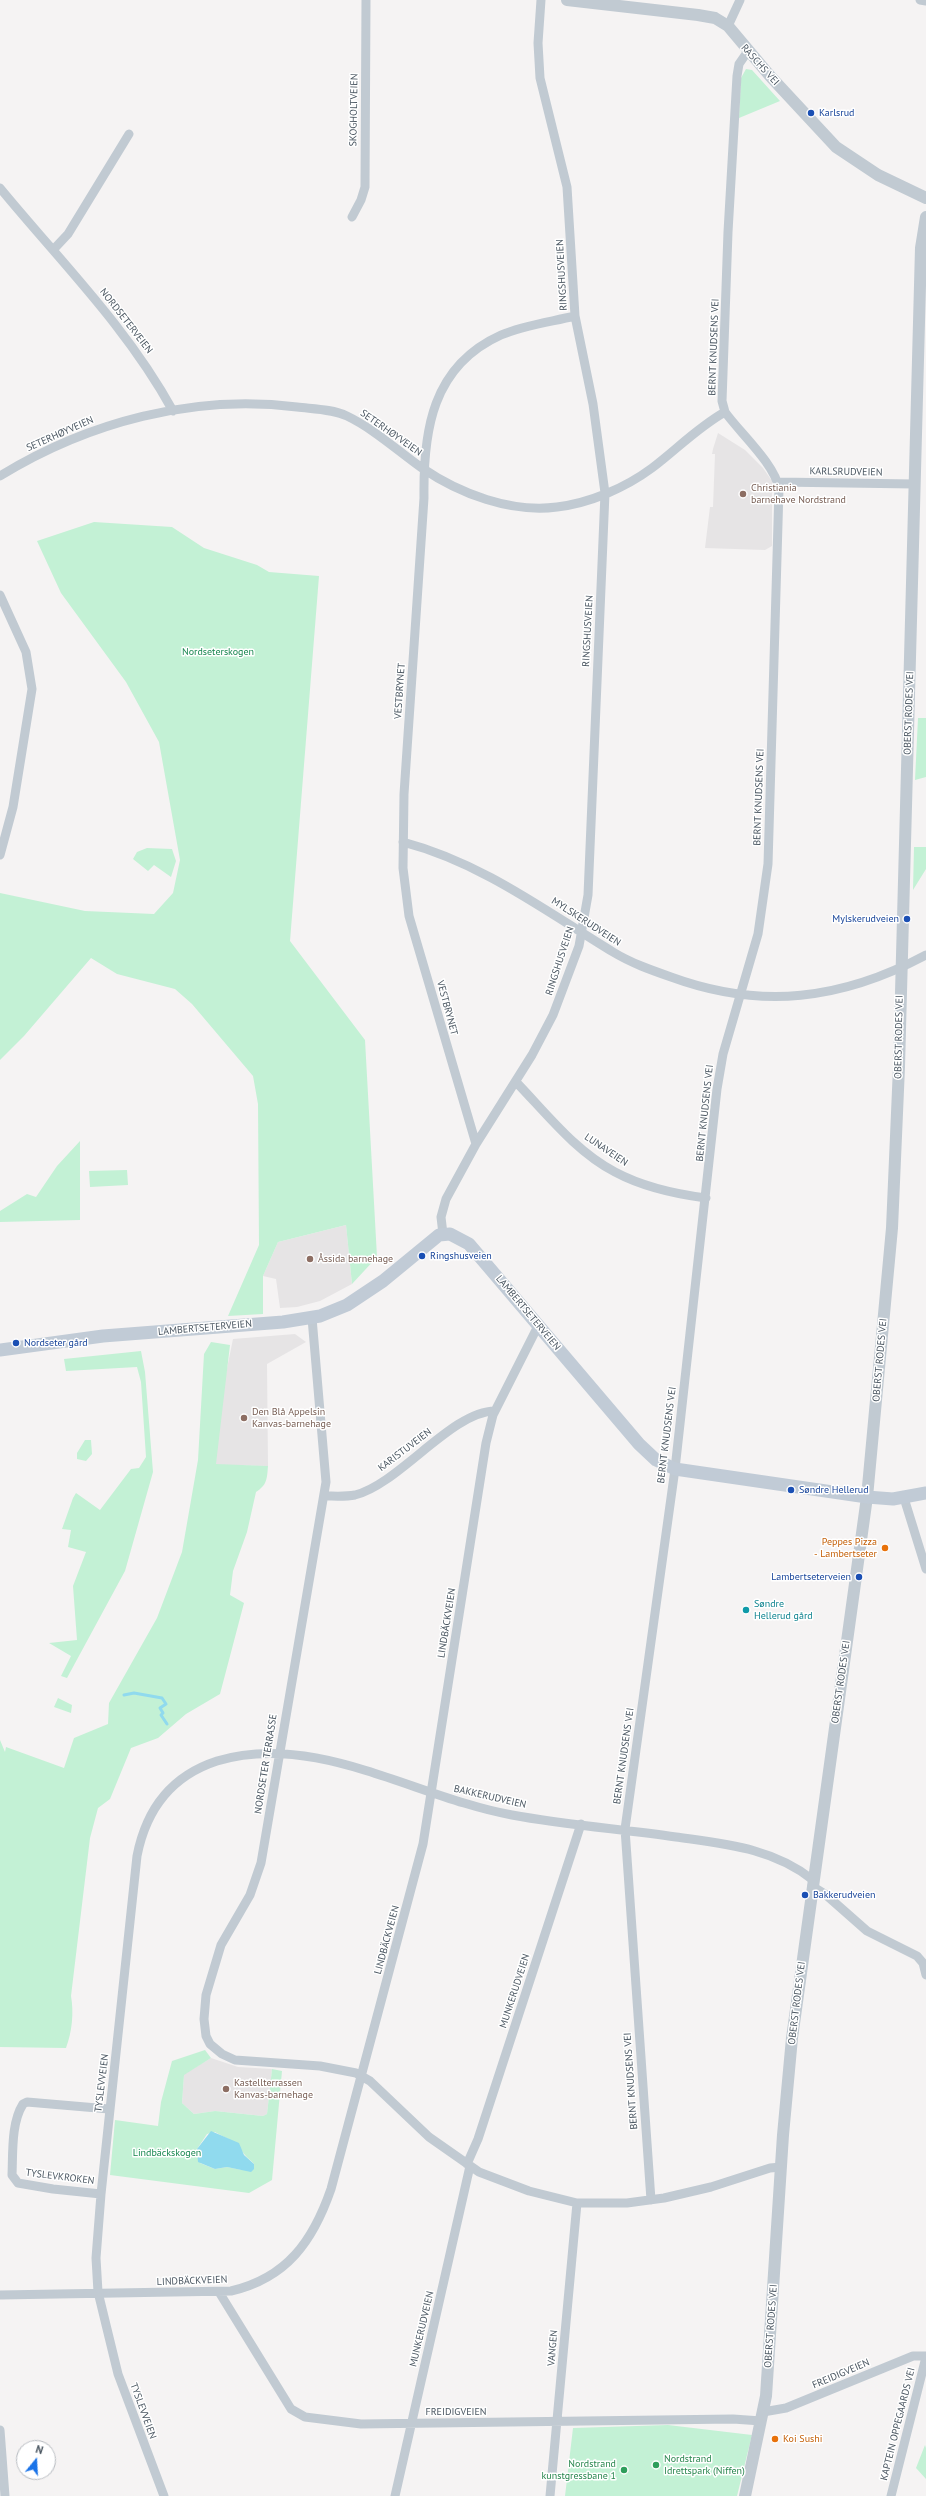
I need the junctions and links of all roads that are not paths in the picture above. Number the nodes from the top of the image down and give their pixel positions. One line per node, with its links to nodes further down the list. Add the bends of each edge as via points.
1 (366, 0): 12 (street, SKOGHOLTVEIEN, via 365,187 362,200)
2 (541, 0): 15 (street, RINGSHUSVEIEN, via 538,43 540,78 568,201)
3 (567, 0): 7 (street, RASCHS VEI, via 698,14 715,18)
4 (740, 0): 7 (street)
5 (920, 0): 6 (street)
6 (926, 1)
7 (728, 26): 8 (street, RASCHS VEI)
8 (748, 51): 11 (street, RASCHS VEI, via 836,147 878,175); 17 (street, BERNT KNUDSENS VEI, via 738,69 736,93 722,401)
9 (129, 134): 14 (street, via 68,234)
10 (0, 188): 14 (street, NORDSETERVEIEN)
11 (926, 198)
12 (352, 217)
13 (926, 217): 21 (street, OBERST RODES VEI, via 921,248)
14 (54, 250): 16 (street, NORDSETERVEIEN, via 128,339 156,380)
15 (575, 316): 18 (street, VESTBRYNET, via 500,335 463,360 439,393 434,406); 22 (street, RINGSHUSVEIEN, via 594,404)
16 (173, 411): 18 (street, SETERHØYVEIEN, via 213,406 269,404 339,413 364,426); 19 (street, SETERHØYVEIEN, via 94,429 35,455)
17 (725, 412): 20 (street); 22 (street, SETERHØYVEIEN, via 651,468)
18 (424, 469): 22 (street, SETERHØYVEIEN, via 477,496 524,507 574,504); 24 (street, VESTBRYNET, via 424,506)
19 (0, 476)
20 (778, 482): 21 (street, KARLSRUDVEIEN); 29 (street, BERNT KNUDSENS VEI, via 768,864 758,934)
21 (914, 484): 28 (street, OBERST RODES VEI)
22 (605, 493): 26 (street, RINGSHUSVEIEN, via 590,878)
23 (0, 595): 25 (street, via 26,652 32,689 12,807)
24 (403, 842): 26 (street, MYLSKERUDVEIEN, via 462,862 502,882); 31 (street, VESTBRYNET, via 409,916)
25 (0, 855)
26 (582, 933): 29 (street, MYLSKERUDVEIEN, via 613,952 653,971 690,984); 30 (street, RINGSHUSVEIEN, via 572,968 553,1015)
27 (926, 956): 28 (street, MYLSKERUDVEIEN)
28 (901, 969): 29 (street, MYLSKERUDVEIEN, via 821,993 779,997); 41 (street, OBERST RODES VEI, via 895,1190)
29 (739, 996): 32 (street, BERNT KNUDSENS VEI, via 722,1061)
30 (516, 1082): 31 (street, RINGSHUSVEIEN); 32 (street, LUNAVEIEN, via 579,1147 614,1172 661,1190)
31 (476, 1144): 33 (street, RINGSHUSVEIEN, via 444,1204 441,1217)
32 (706, 1198): 38 (street, BERNT KNUDSENS VEI)
33 (443, 1234): 34 (main road, LAMBERTSETERVEIEN, via 363,1294 337,1309); 35 (main road, LAMBERTSETERVEIEN, via 455,1236 469,1244)
34 (312, 1318): 36 (main road, LAMBERTSETERVEIEN, via 103,1336); 40 (street, NORDSETER TERRASSE, via 326,1464)
35 (538, 1326): 37 (street, LINDBÄCKVEIEN); 38 (main road, LAMBERTSETERVEIEN, via 644,1449 665,1466)
36 (0, 1350)
37 (495, 1411): 40 (street, KARISTUVEIEN, via 483,1412 447,1433 366,1491 345,1497); 45 (street, LINDBÄCKVEIEN, via 486,1443)
38 (675, 1469): 41 (main road, LAMBERTSETERVEIEN); 47 (street, BERNT KNUDSENS VEI)
39 (926, 1493): 42 (main road, LAMBERTSETERVEIEN)
40 (324, 1496): 44 (street, NORDSETER TERRASSE)
41 (867, 1497): 42 (main road, LAMBERTSETERVEIEN); 48 (street, OBERST RODES VEI)
42 (904, 1498): 43 (street)
43 (926, 1569)
44 (279, 1753): 45 (street, BAKKERUDVEIEN, via 317,1759 384,1776); 51 (street, NORDSETER TERRASSE, via 258,1872 250,1895 221,1945 211,1972 204,2019 206,2036 214,2048 235,2060 320,2066); 52 (street, TYSLEVVEIEN, via 217,1761 194,1770 169,1788 148,1818 137,1856)
45 (432, 1793): 46 (street, BAKKERUDVEIEN, via 484,1809); 51 (street, LINDBÄCKVEIEN, via 423,1848)
46 (581, 1824): 47 (street, BAKKERUDVEIEN); 53 (street, MUNKERUDVEIEN)
47 (625, 1829): 48 (street, BAKKERUDVEIEN, via 754,1849 796,1868); 56 (street, BERNT KNUDSENS VEI)
48 (813, 1883): 49 (street, BAKKERUDVEIEN, via 867,1931); 54 (street, OBERST RODES VEI, via 792,2038)
49 (924, 1962): 50 (street)
50 (926, 1976)
51 (362, 2077): 53 (street, via 370,2081 429,2137); 59 (street, LINDBÄCKVEIEN, via 332,2189 323,2214 307,2243 284,2266 254,2284)
52 (109, 2108): 55 (street, TYSLEVVEIEN); 55 (street, TYSLEVKROKEN, via 27,2102 19,2111 15,2131 12,2175 18,2183)
53 (468, 2165): 57 (street, via 516,2187); 64 (street, MUNKERUDVEIEN)
54 (781, 2167): 56 (street, via 770,2168 694,2192); 62 (street, OBERST RODES VEI, via 770,2349)
55 (101, 2194): 58 (street, TYSLEVVEIEN, via 96,2258)
56 (651, 2200): 57 (street, via 627,2203)
57 (577, 2203): 63 (street, VANGEN)
58 (98, 2292): 59 (street, LINDBÄCKVEIEN); 60 (street, LINDBÄCKVEIEN); 67 (street, TYSLEVVEIEN, via 118,2374)
59 (219, 2292): 64 (street, FREIDIGVEIEN, via 294,2412 305,2417 339,2423)
60 (0, 2295)
61 (926, 2356): 62 (street, FREIDIGVEIEN, via 913,2356); 71 (street, KAPTEIN OPPEGAARDS VEI)
62 (762, 2416): 63 (street, FREIDIGVEIEN, via 733,2419); 70 (street, OBERST RODES VEI)
63 (557, 2420): 64 (street, FREIDIGVEIEN); 69 (street, VANGEN)
64 (411, 2424): 68 (street, MUNKERUDVEIEN)
65 (0, 2430): 66 (street)
66 (5, 2496)
67 (164, 2496)
68 (395, 2496)
69 (550, 2496)
70 (745, 2496)
71 (891, 2496)

